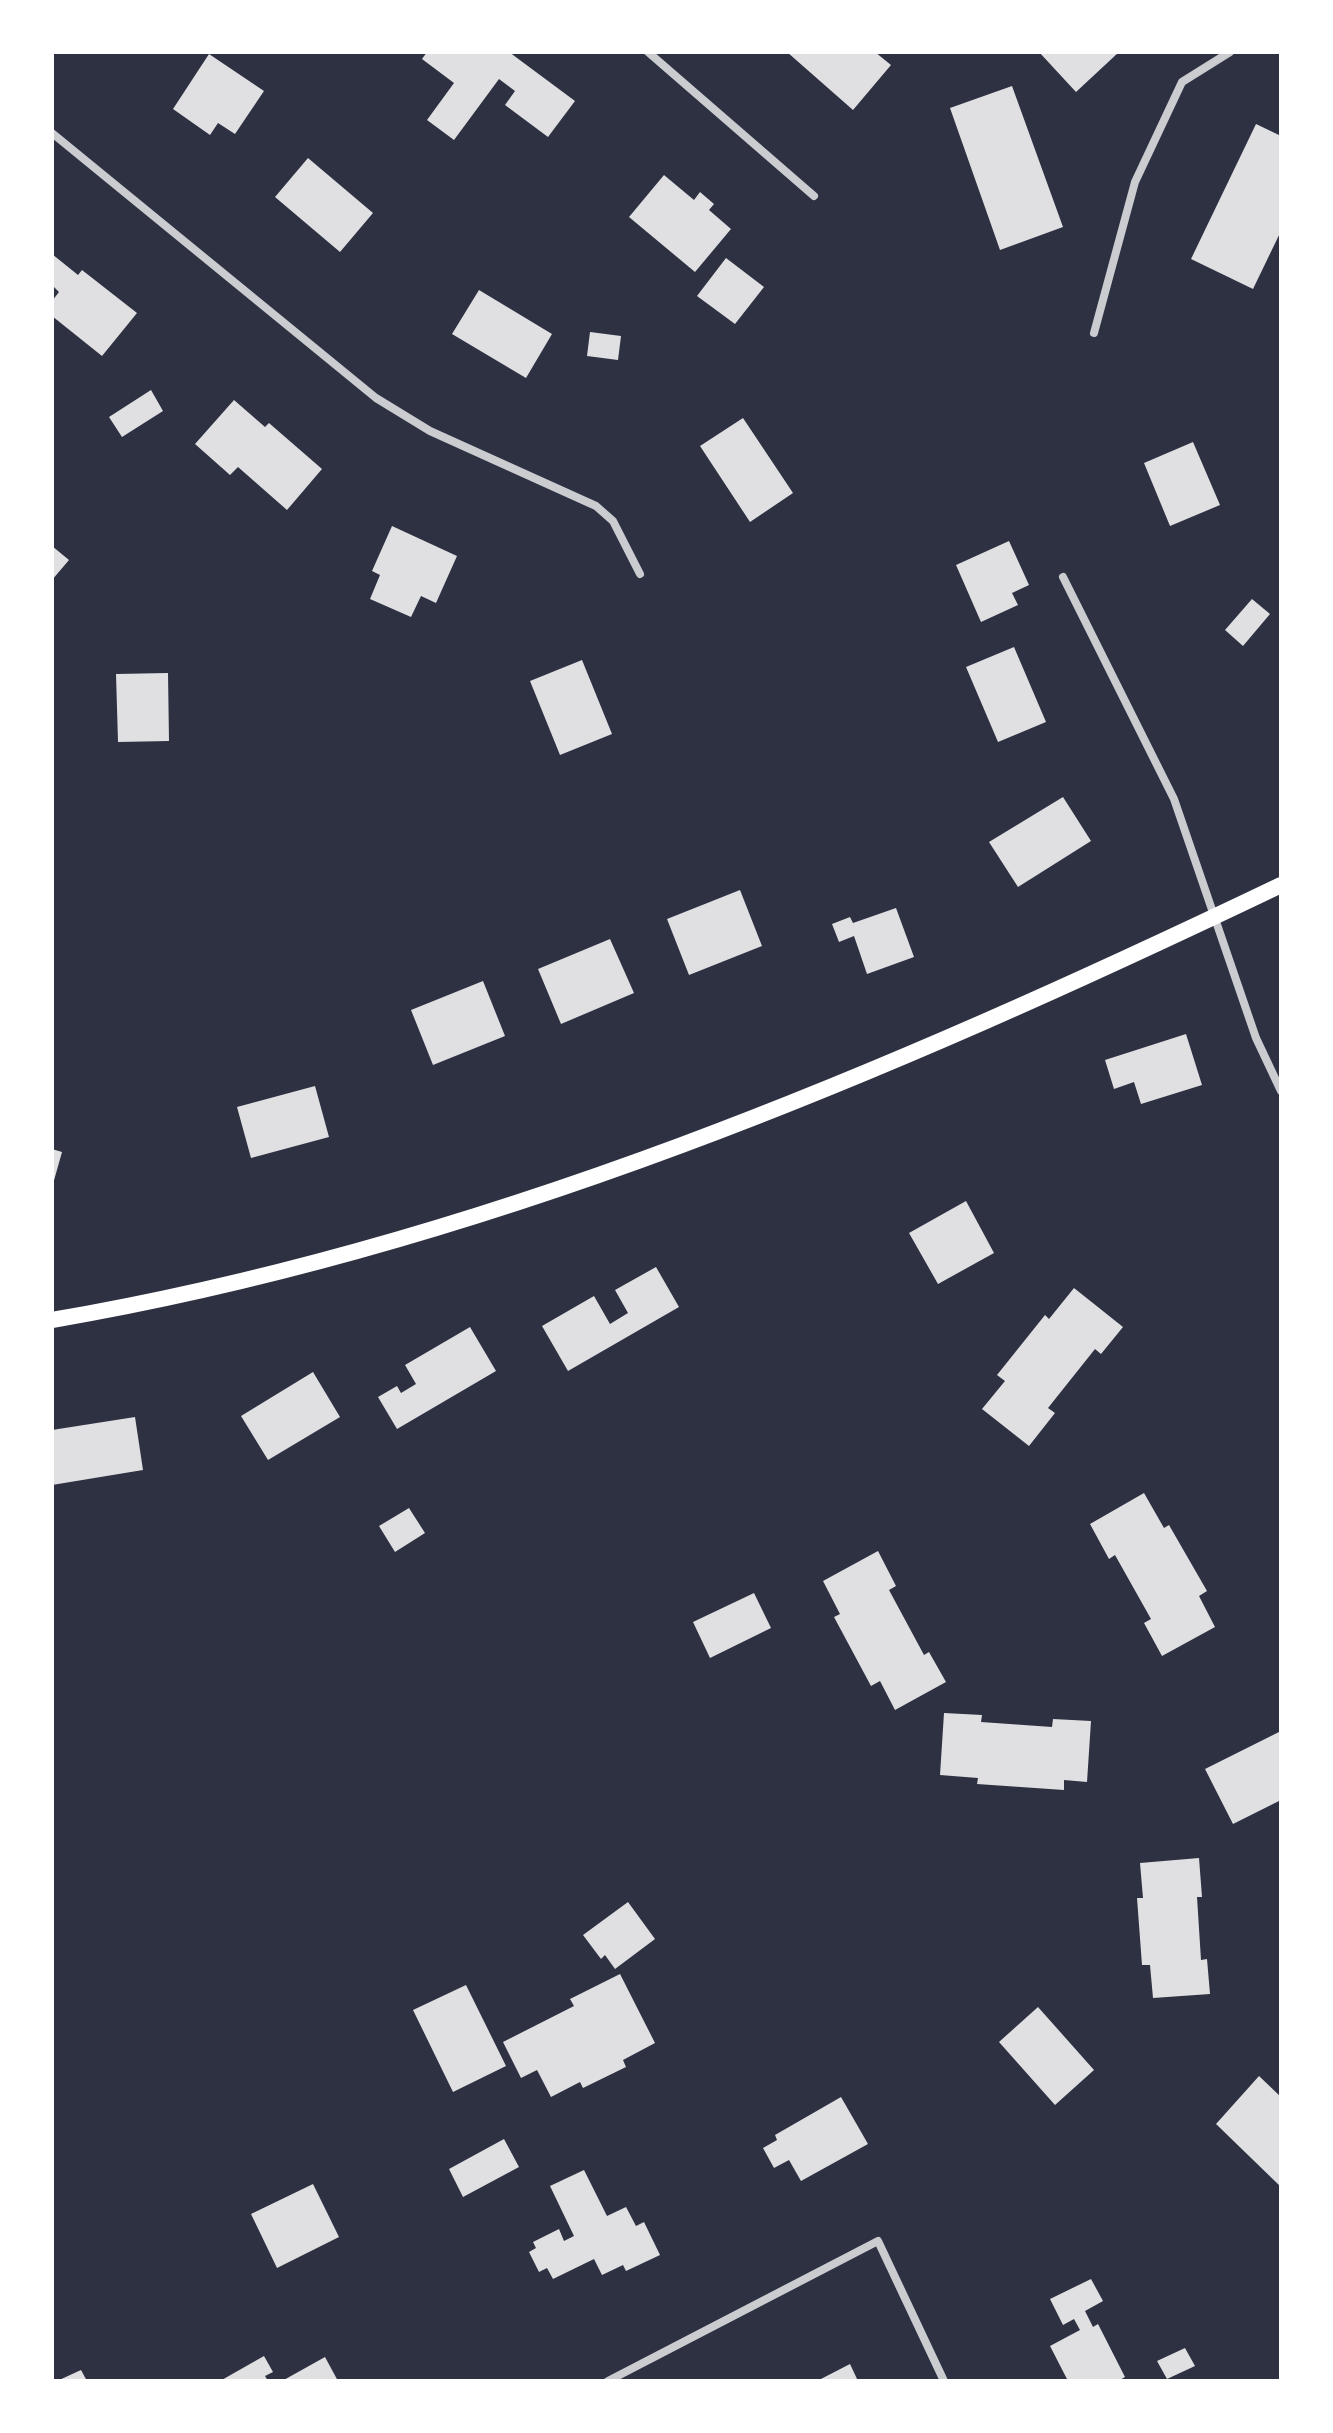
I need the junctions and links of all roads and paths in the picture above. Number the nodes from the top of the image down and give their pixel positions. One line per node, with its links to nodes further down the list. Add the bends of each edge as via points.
1 (648, 52): 4 (street)
2 (1230, 52): 5 (street, via 1182,82 1135,182)
3 (52, 133): 6 (street, via 376,398 430,431 596,506 613,521)
4 (814, 196)
5 (1094, 333)
6 (640, 574)
7 (1063, 577): 9 (street, via 1174,799)
8 (1281, 885): 9 (main road)
9 (1217, 916): 10 (street, via 1256,1038); 11 (main road, via 833,1089 620,1167 304,1267)
10 (1281, 1091)
11 (52, 1320)
12 (608, 2381): 13 (street, via 878,2241)
13 (944, 2381)

